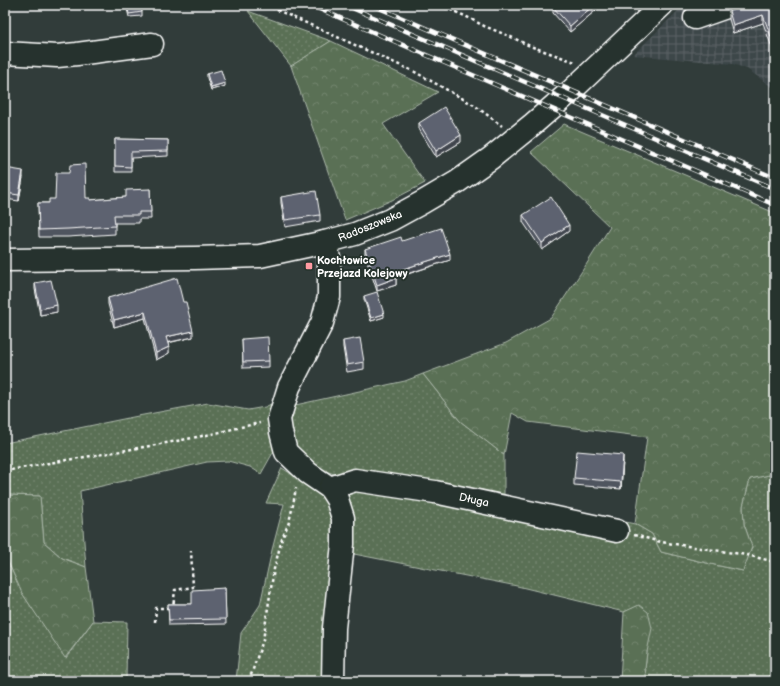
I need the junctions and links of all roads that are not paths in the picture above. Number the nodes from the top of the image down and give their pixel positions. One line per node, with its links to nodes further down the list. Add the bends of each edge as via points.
1 (662, 5): 6 (street, Radoszowska, via 533,124 457,182 390,220 355,234)
2 (732, 5): 3 (street)
3 (695, 18)
4 (152, 44): 5 (street, via 57,56)
5 (5, 53)
6 (325, 242): 7 (street, Radoszowska, via 260,256 232,258); 8 (street, via 329,258 330,297 322,323 290,387 279,419 286,452 308,473)
7 (5, 260)
8 (330, 488): 9 (street, Długa, via 355,480 436,492); 10 (street, via 337,499 343,518 334,628)
9 (617, 531)
10 (333, 681)

